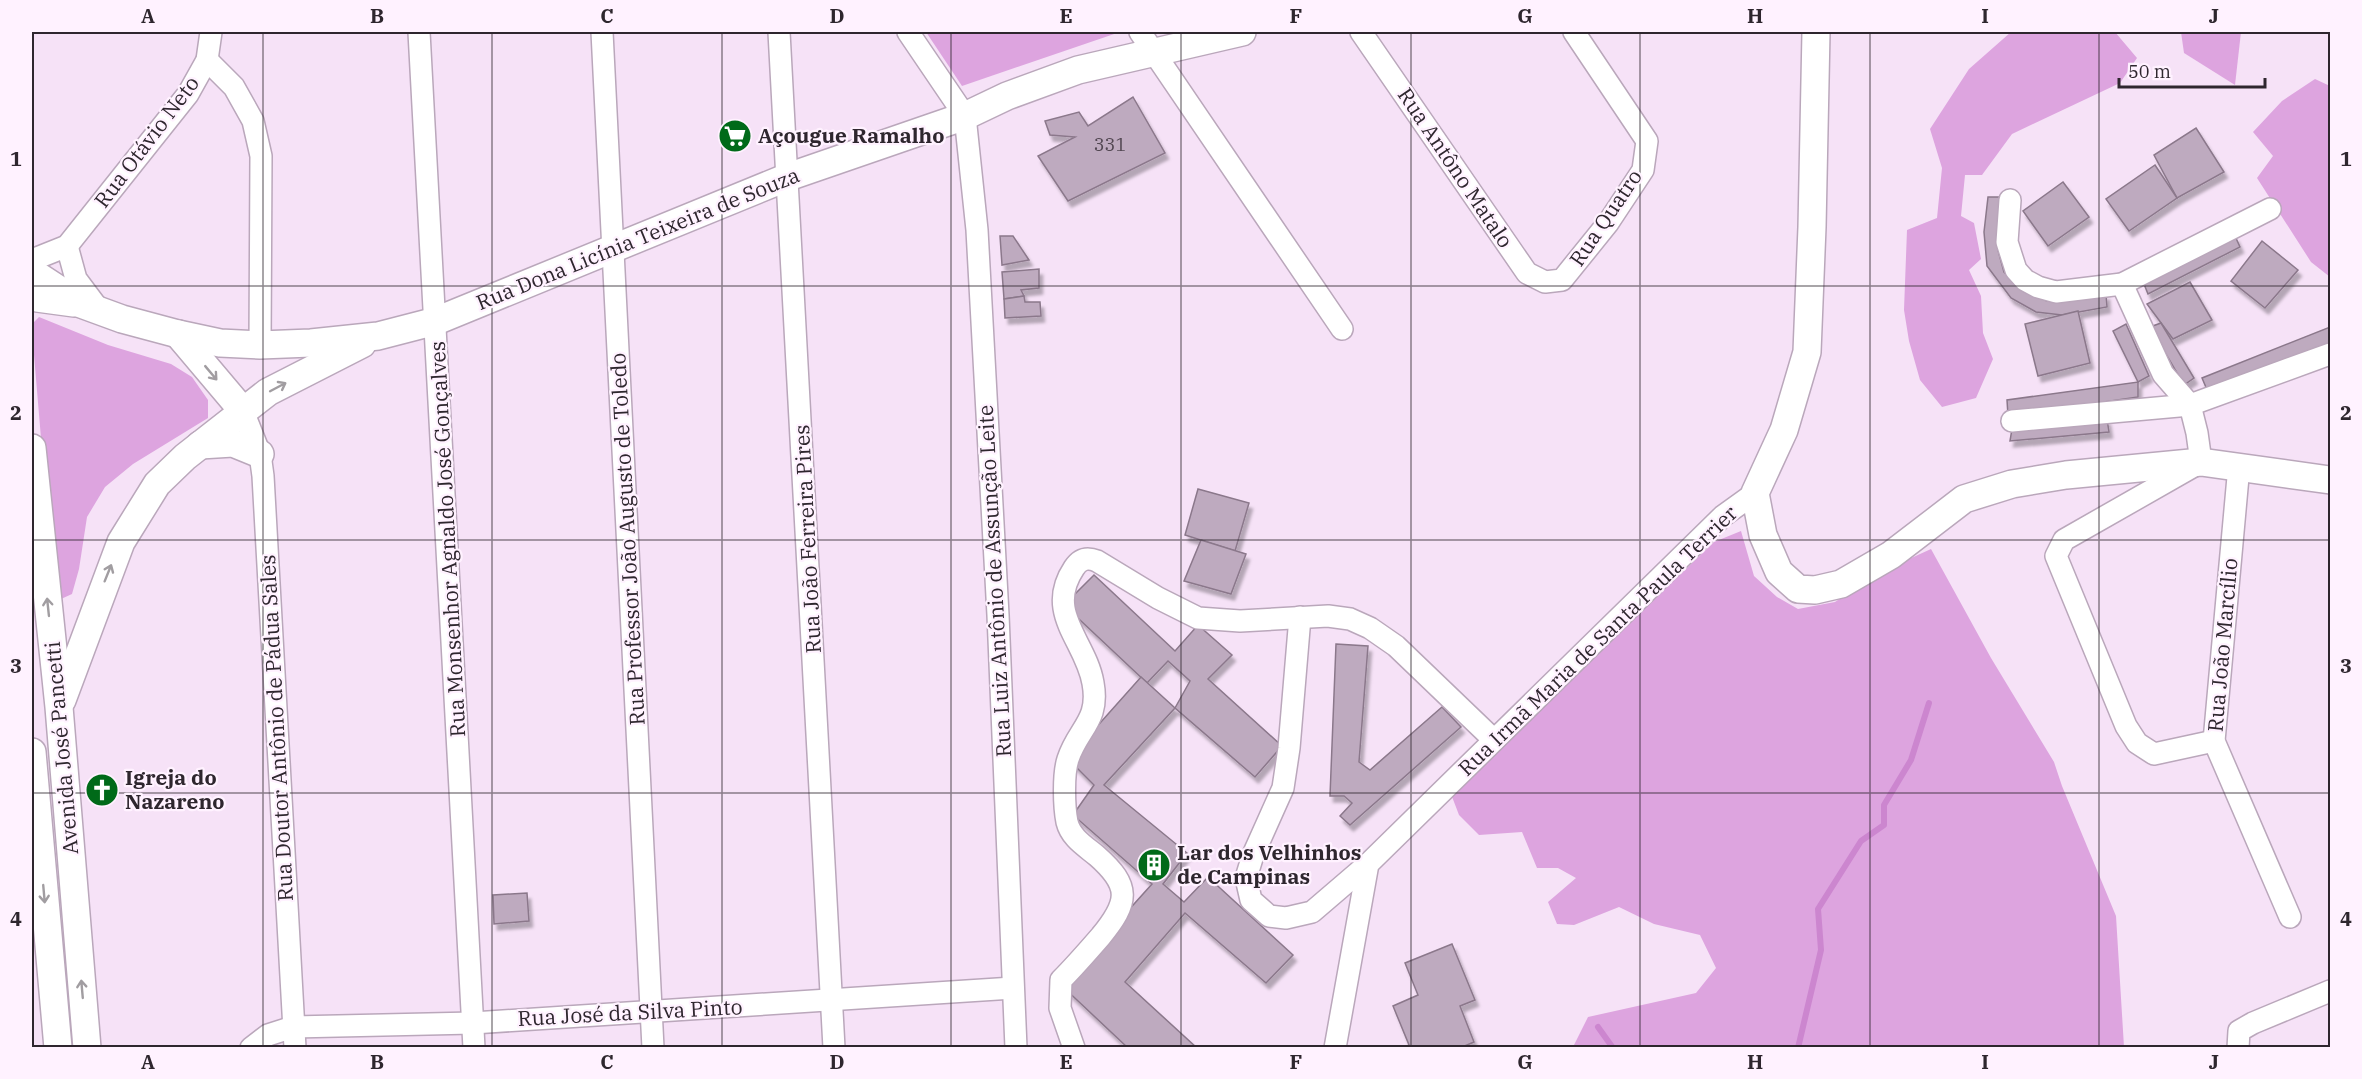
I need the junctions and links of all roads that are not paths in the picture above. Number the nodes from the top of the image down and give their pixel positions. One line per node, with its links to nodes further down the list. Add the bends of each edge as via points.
1 (211, 32): 11 (street, Rua Otávio Neto)
2 (419, 32): 24 (street, Rua Monsenhor Agnaldo José Gonçalves)
3 (602, 32): 17 (street, Rua Professor João Augusto de Toledo)
4 (779, 32): 13 (street, Rua João Ferreira Pires)
5 (908, 32): 12 (street)
6 (1242, 32): 10 (main road, Rua Dona Licínia Teixeira de Souza)
7 (1361, 32): 20 (street, Rua Antôno Matalo, via 1527,273 1545,282)
8 (1574, 32): 20 (street, Rua Quatro, via 1647,141 1642,170 1608,224)
9 (1816, 32): 39 (main road, Rua Irmã Maria de Santa Paula Terrier, via 1807,352 1784,430)
10 (1146, 41): 12 (main road, Rua Dona Licínia Teixeira de Souza); 25 (street)
11 (207, 60): 16 (street, Rua Otávio Neto, via 188,94); 28 (street, via 234,87 253,121 261,156)
12 (965, 116): 13 (main road, Rua Dona Licínia Teixeira de Souza); 47 (street, Rua Luiz Antônio de Assunção Leite, via 976,230 998,615)
13 (788, 177): 17 (main road, Rua Dona Licínia Teixeira de Souza); 49 (street, Rua João Ferreira Pires)
14 (2010, 200): 21 (street, via 2007,242 2016,270 2025,280 2056,292)
15 (2270, 209): 21 (street)
16 (67, 246): 18 (street, Rua Otávio Neto); 23 (street, via 76,279)
17 (614, 249): 24 (main road, Rua Dona Licínia Teixeira de Souza); 50 (street, Rua Professor João Augusto de Toledo)
18 (32, 260)
19 (32, 272): 23 (main road, Rua Dona Licínia Teixeira de Souza)
20 (1563, 280)
21 (2122, 284): 30 (street, via 2163,374)
22 (32, 295): 23 (main road)
23 (91, 308): 26 (main road, Rua Dona Licínia Teixeira de Souza)
24 (436, 321): 27 (main road, Rua Dona Licínia Teixeira de Souza); 51 (street, Rua Monsenhor Agnaldo José Gonçalves)
25 (1342, 329)
26 (178, 334): 28 (main road, Rua Dona Licínia Teixeira de Souza, via 220,343); 31 (main road, one-way to 31)
27 (378, 336): 28 (main road, Rua Dona Licínia Teixeira de Souza); 31 (main road, one-way to 27, via 268,392)
28 (260, 345)
29 (2331, 354): 30 (street)
30 (2190, 405): 32 (street); 36 (street)
31 (243, 411): 33 (main road); 35 (street, Rua Doutor Antônio de Pádua Sales)
32 (2012, 421)
33 (200, 445): 35 (main road, via 233,443); 41 (main road, one-way to 33, via 121,542 157,484)
34 (32, 448): 41 (main road, Avenida José Pancetti, one-way to 34)
35 (260, 454): 52 (street, Rua Doutor Antônio de Pádua Sales)
36 (2200, 462): 37 (main road); 39 (main road, via 2066,475 2012,484 1964,499 1891,555 1841,584 1815,590 1797,589 1779,572 1763,535); 43 (street, via 2064,540 2055,556 2126,726 2137,743 2154,754)
37 (2239, 466): 38 (main road); 43 (street, Rua João Marcílio)
38 (2331, 480)
39 (1755, 493): 42 (street, Rua Irmã Maria de Santa Paula Terrier, via 1723,516)
40 (1300, 617): 42 (street, via 1328,616 1370,628 1396,646); 45 (street, Rua Irmã Maria de Santa Paula Terrier, via 1283,788 1246,878 1251,900 1269,916 1286,918 1312,912); 60 (street, via 1240,621 1198,618 1097,561 1089,558 1072,569 1061,599 1093,681 1095,697 1091,718 1067,760 1067,823 1074,838 1113,871 1123,900 1117,916 1061,980 1060,1008)
41 (59, 707): 54 (main road, Avenida José Pancetti, one-way to 41)
42 (1494, 740): 45 (street, Rua Irmã Maria de Santa Paula Terrier)
43 (2214, 741): 46 (street, Rua João Marcílio)
44 (32, 752): 53 (main road, Avenida José Pancetti, one-way to 53)
45 (1368, 864): 61 (street)
46 (2290, 917)
47 (1013, 988): 49 (street, Rua José da Silva Pinto); 59 (street, Rua Luiz Antônio de Assunção Leite)
48 (2331, 991): 62 (street, via 2239,1031)
49 (833, 1001): 50 (street, Rua José da Silva Pinto); 58 (street, Rua João Ferreira Pires)
50 (651, 1012): 51 (street, Rua José da Silva Pinto); 57 (street, Rua Professor João Augusto de Toledo)
51 (473, 1023): 52 (street, Rua José da Silva Pinto); 56 (street, Rua Monsenhor Agnaldo José Gonçalves)
52 (294, 1037): 55 (street, Rua José da Silva Pinto, via 268,1035)
53 (58, 1047)
54 (87, 1047)
55 (251, 1047)
56 (474, 1047)
57 (653, 1047)
58 (834, 1047)
59 (1016, 1047)
60 (1074, 1047)
61 (1335, 1047)
62 (2238, 1047)

